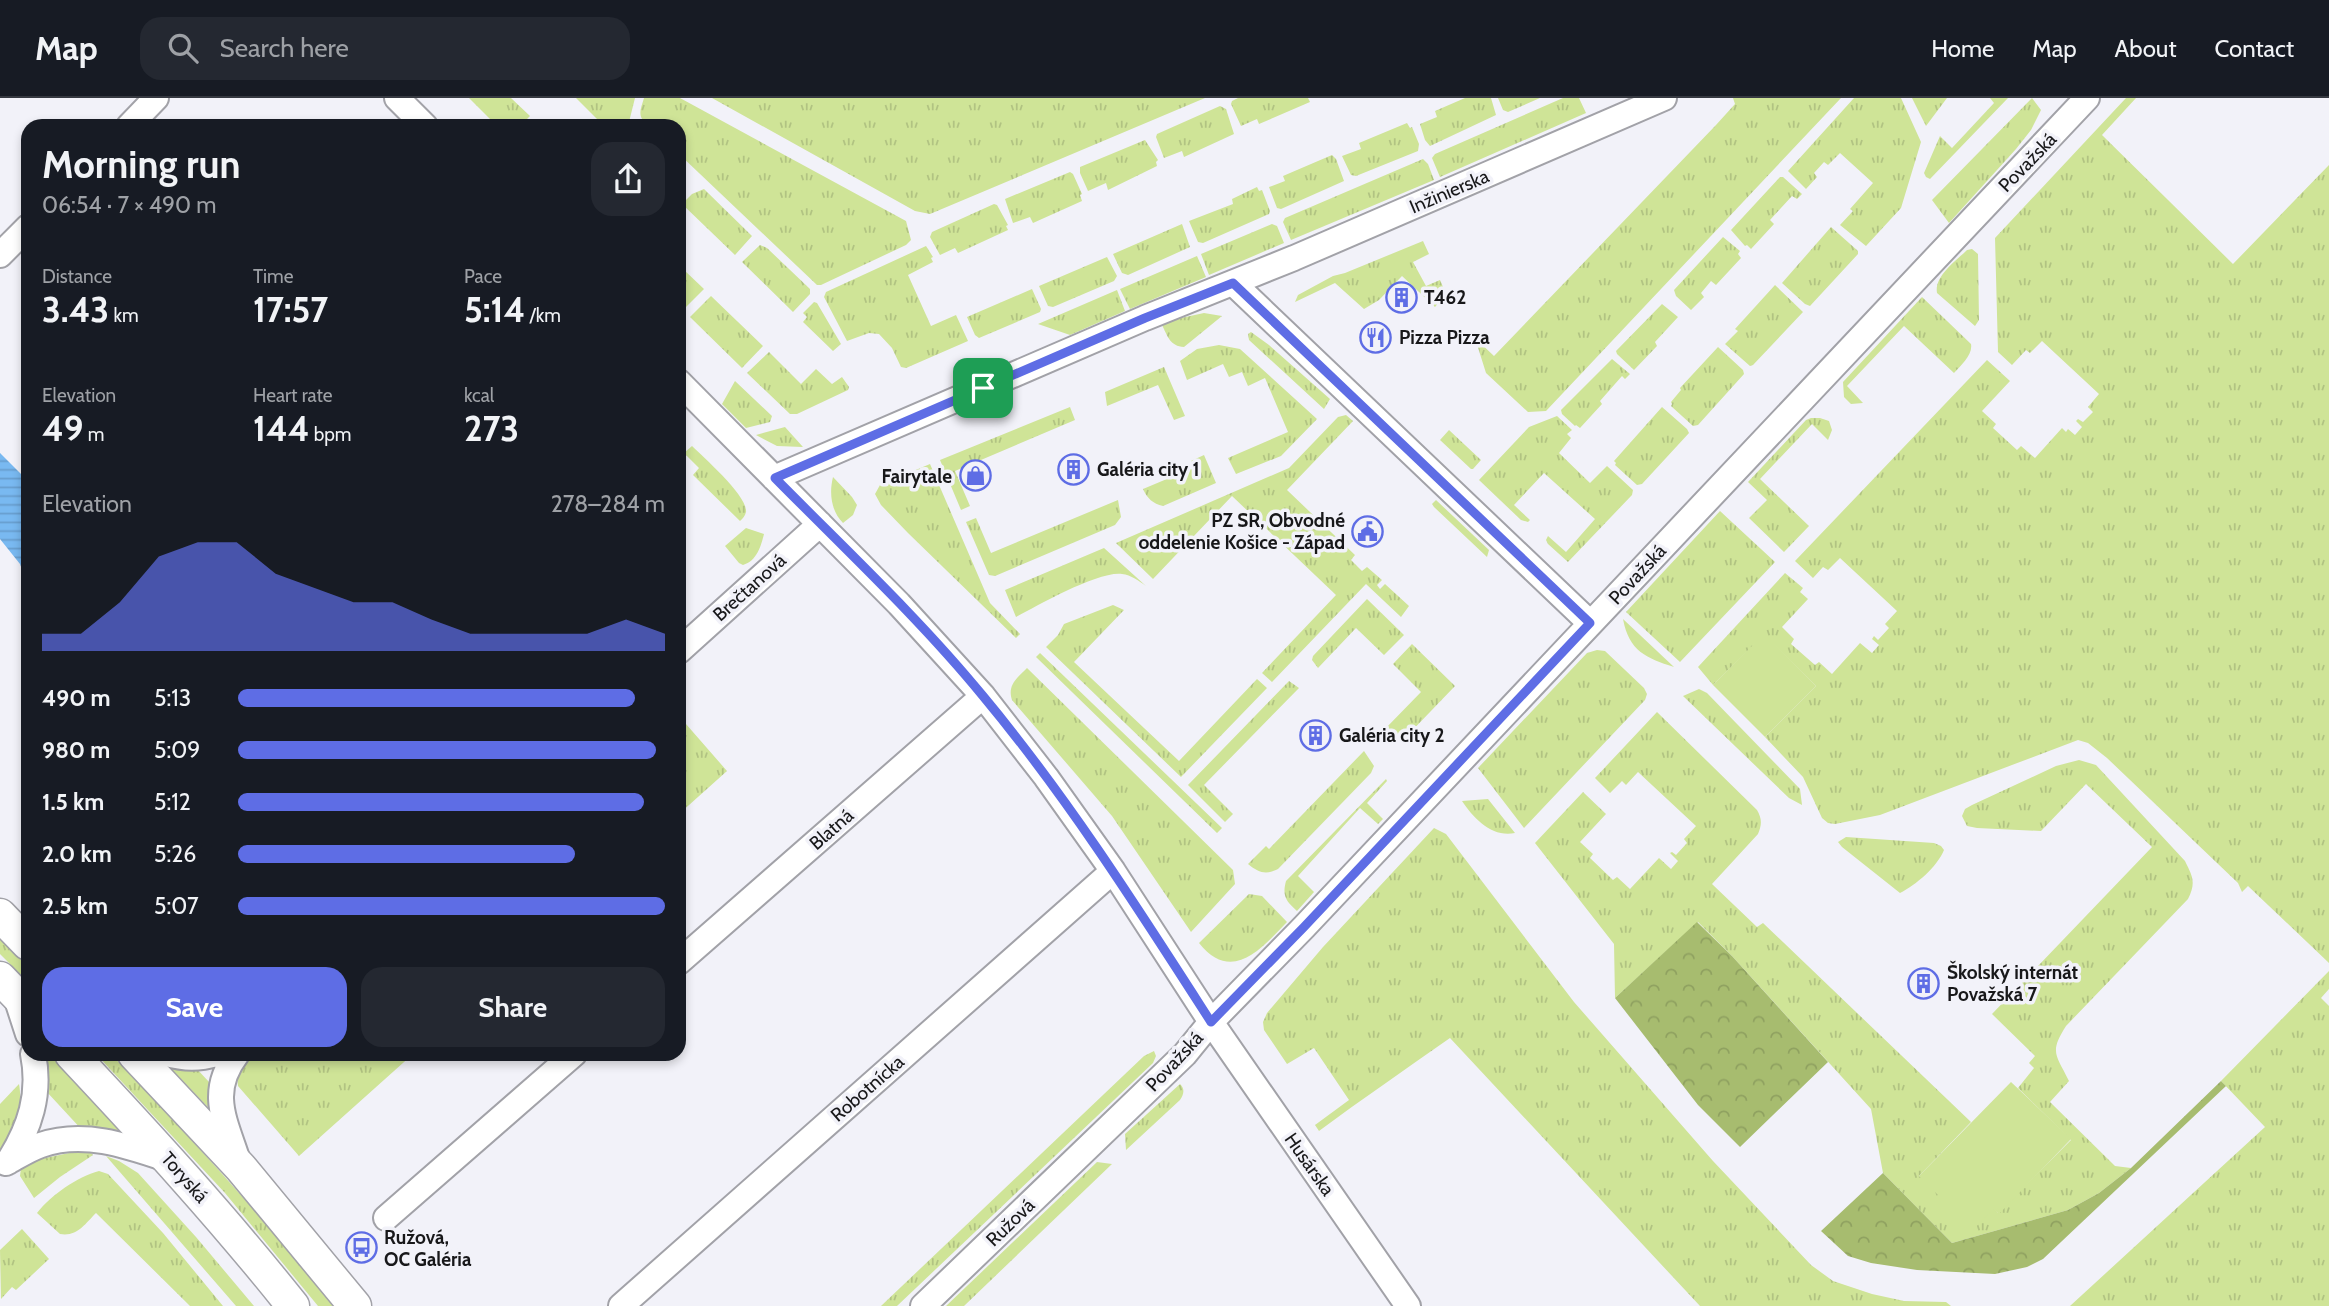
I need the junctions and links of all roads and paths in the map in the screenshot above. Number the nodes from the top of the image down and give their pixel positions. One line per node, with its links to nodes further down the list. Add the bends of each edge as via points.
1 (156, 98): 5 (street)
2 (397, 98): 6 (street)
3 (1664, 98): 9 (street, Inžinierska)
4 (2087, 98): 13 (street, Považská)
5 (135, 119)
6 (418, 119)
7 (21, 234): 8 (street)
8 (0, 255)
9 (1233, 283): 11 (street, Inžinierska); 13 (street)
10 (686, 389): 11 (street, Husárska)
11 (775, 478): 12 (street, Husárska)
12 (820, 524): 14 (street, Brečtanová); 15 (street, Husárska)
13 (1590, 623): 22 (street, Považská)
14 (686, 645)
15 (983, 696): 16 (street, Husárska); 19 (street, Blatná)
16 (1113, 871): 22 (street, Husárska); 35 (street, Robotnícka)
17 (0, 915): 18 (street)
18 (21, 937)
19 (686, 956)
20 (14, 993): 21 (street)
21 (21, 1014)
22 (1211, 1022): 28 (street, Považská, via 1185,1054); 37 (street, Husárska)
23 (33, 1061): 30 (street, via 32,1113)
24 (78, 1061): 29 (street, Toryská)
25 (141, 1061): 31 (street)
26 (231, 1061): 31 (street, via 221,1080 220,1097)
27 (566, 1061): 32 (street)
28 (1098, 1138): 36 (street, Ružová)
29 (171, 1161): 30 (street, via 87,1139 39,1146); 33 (street, Toryská)
30 (3, 1166)
31 (240, 1168): 34 (street)
32 (386, 1218)
33 (293, 1306)
34 (355, 1306)
35 (621, 1306)
36 (923, 1306)
37 (1408, 1306)

